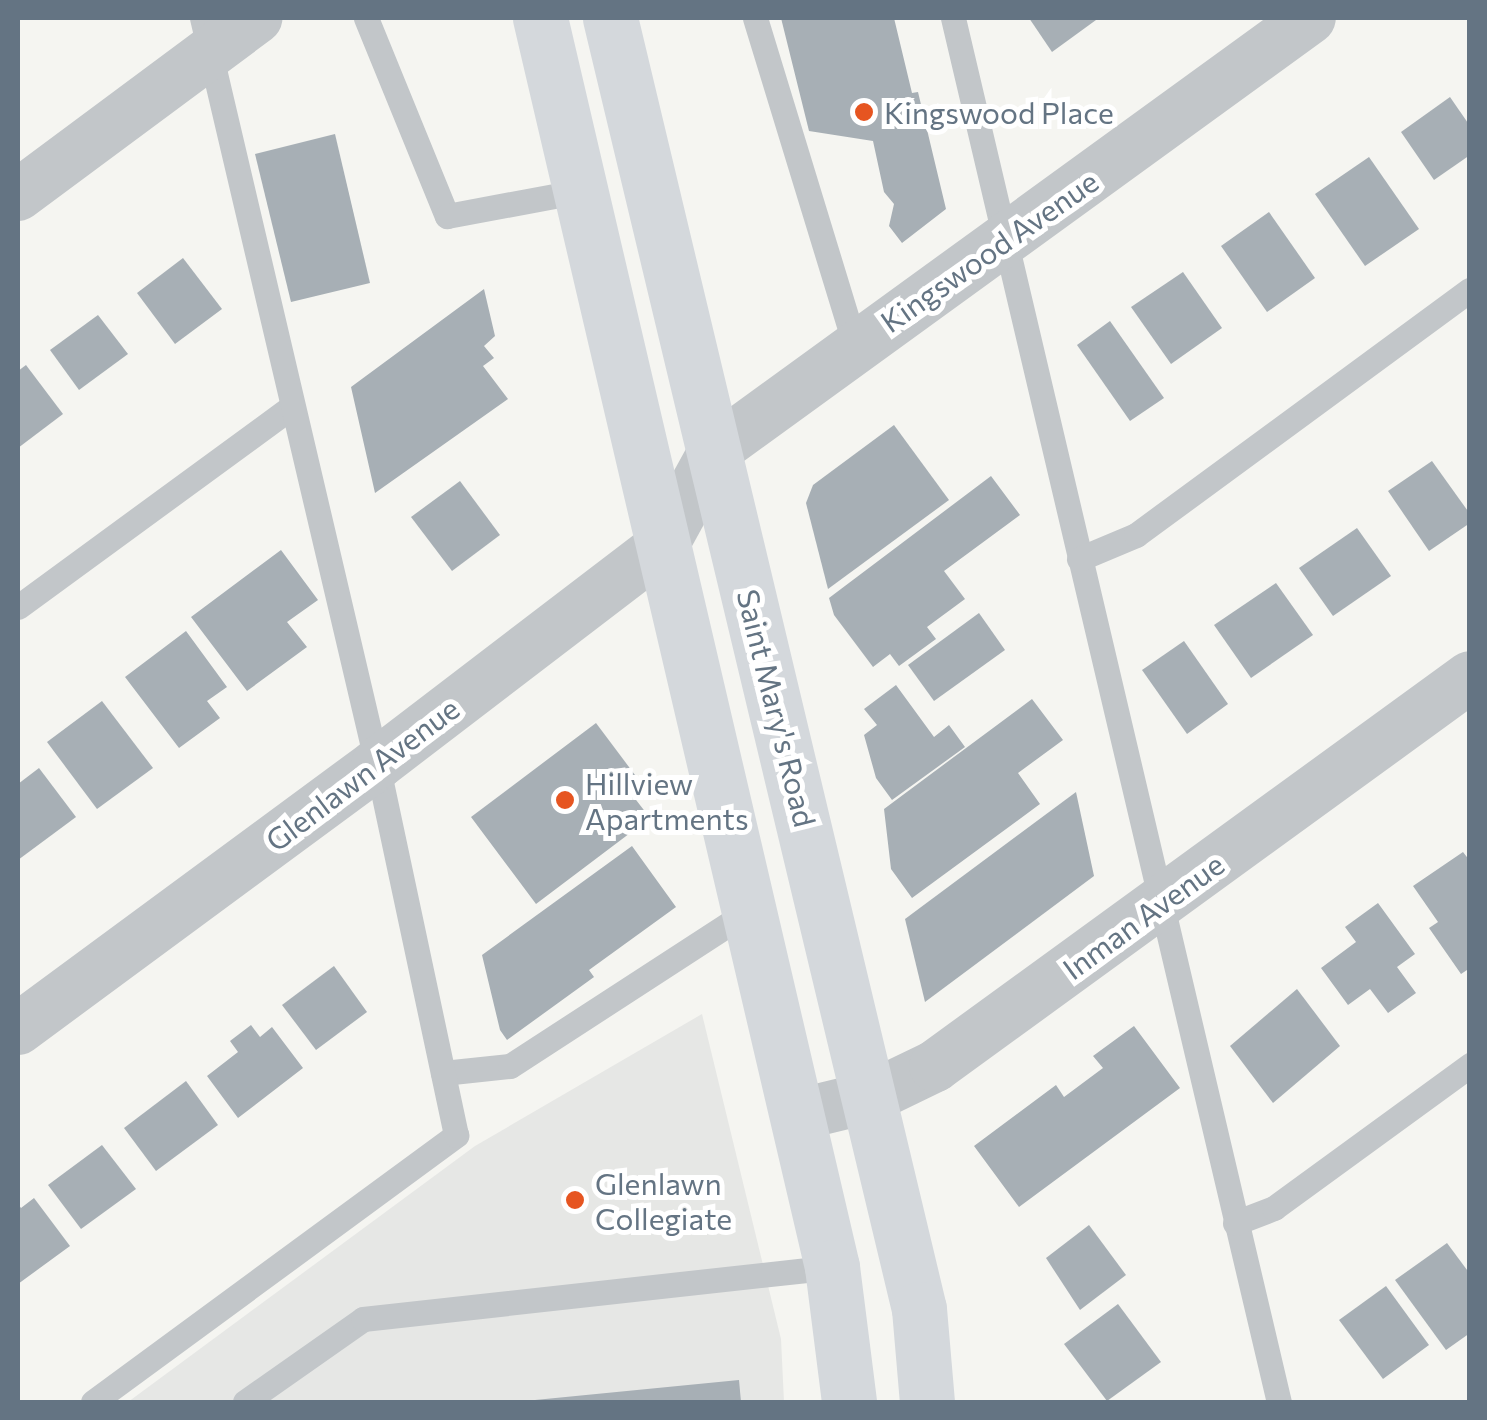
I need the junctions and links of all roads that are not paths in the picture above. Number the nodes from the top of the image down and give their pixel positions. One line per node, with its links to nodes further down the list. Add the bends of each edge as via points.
1 (256, 18): 8 (street)
2 (366, 18): 9 (lane, via 447,216)
3 (540, 18): 9 (main road)
4 (610, 18): 15 (main road, Saint Mary's Road)
5 (755, 18): 13 (lane)
6 (953, 18): 11 (lane)
7 (1310, 18): 11 (street, Kingswood Avenue)
8 (206, 34): 10 (street); 14 (lane)
9 (580, 191): 16 (main road)
10 (18, 195)
11 (1005, 241): 13 (street, Kingswood Avenue); 17 (lane)
12 (1470, 290): 17 (lane, via 1136,535)
13 (855, 346): 15 (street, Kingswood Avenue)
14 (291, 406): 18 (lane); 20 (lane)
15 (715, 450): 16 (street, Kingswood Avenue); 26 (main road, Saint Mary's Road)
16 (675, 523): 20 (street, Glenlawn Avenue); 22 (main road)
17 (1079, 559): 21 (lane)
18 (18, 607)
19 (1470, 677): 21 (street, Inman Avenue)
20 (377, 764): 23 (street, Glenlawn Avenue); 25 (lane)
21 (1159, 905): 26 (street, Inman Avenue, via 935,1066); 28 (lane)
22 (750, 911): 25 (lane, via 510,1066); 27 (main road)
23 (18, 1030)
24 (1470, 1065): 28 (lane, via 1274,1208)
25 (443, 1073): 30 (lane, via 456,1136)
26 (870, 1097): 27 (street, Inman Avenue); 33 (main road, Saint Mary's Road, via 919,1308)
27 (798, 1115): 29 (main road)
28 (1235, 1223): 34 (lane)
29 (832, 1267): 31 (lane, via 363,1318); 32 (main road)
30 (93, 1402)
31 (245, 1402)
32 (849, 1402)
33 (926, 1402)
34 (1279, 1402)

